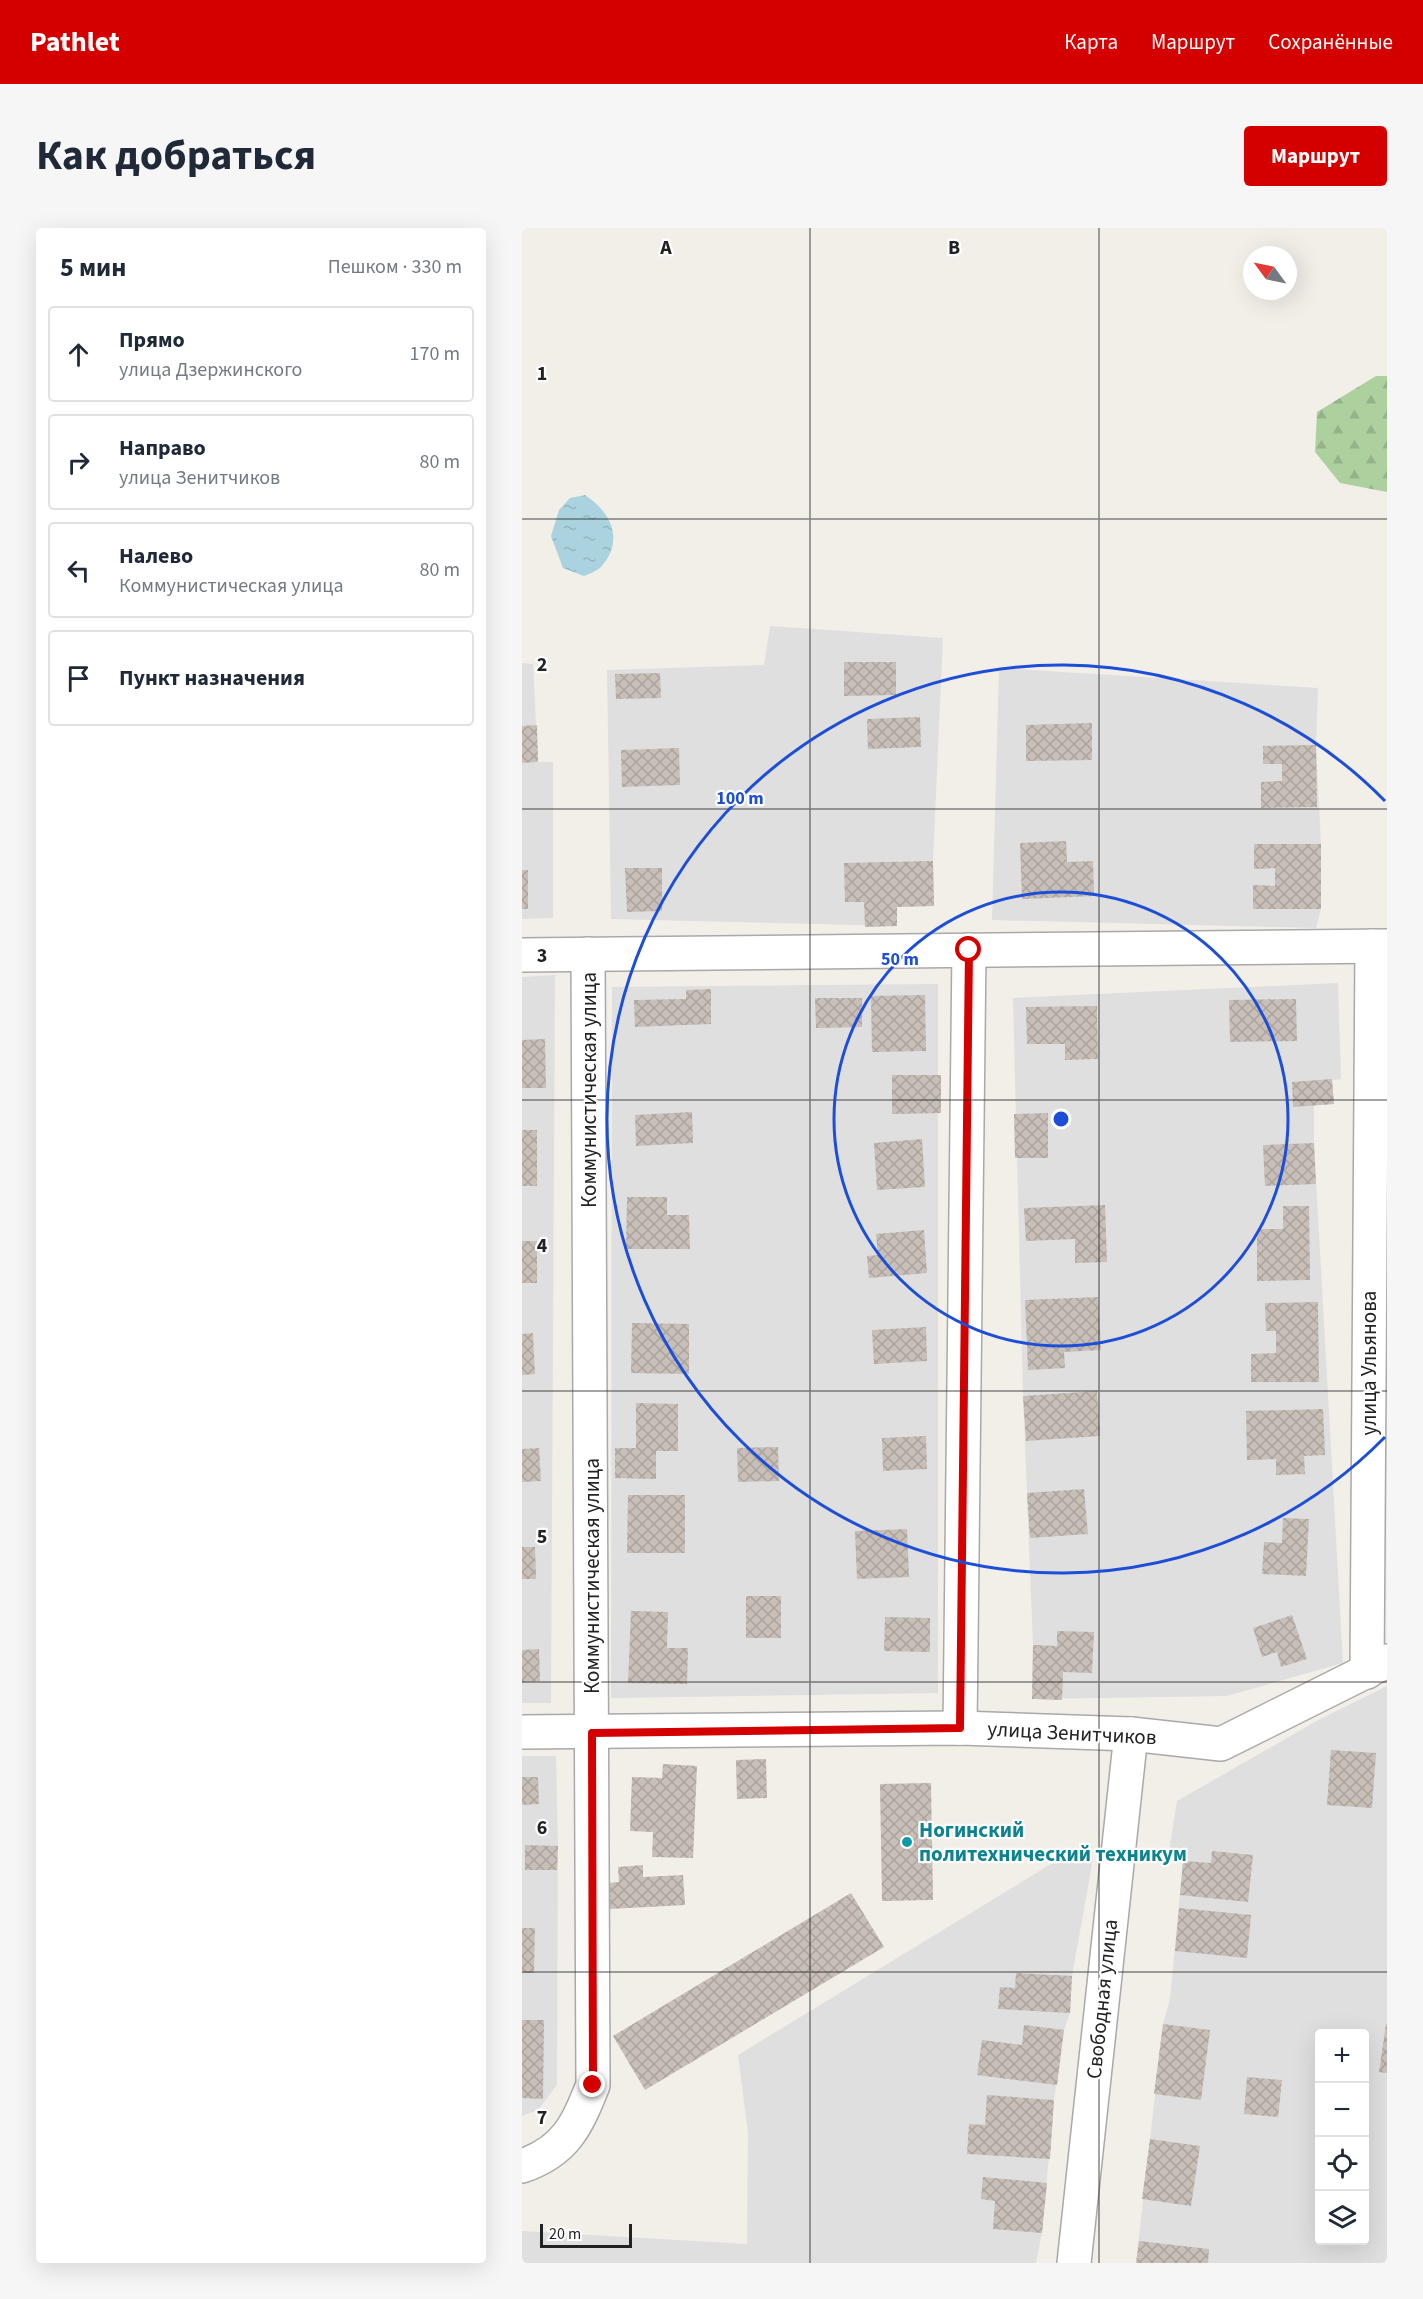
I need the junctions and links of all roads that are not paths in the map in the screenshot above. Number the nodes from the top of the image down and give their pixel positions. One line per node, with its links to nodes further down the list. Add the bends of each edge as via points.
1 (1379, 946): 2 (street); 5 (street, улица Ульянова)
2 (969, 950): 3 (street); 6 (street)
3 (588, 954): 4 (street); 8 (street, Коммунистическая улица)
4 (522, 955)
5 (1377, 1666): 9 (street, улица Зенитчиков, via 1221,1744)
6 (960, 1728): 8 (street, улица Зенитчиков); 9 (street, улица Зенитчиков)
7 (522, 1732): 8 (street, улица Зенитчиков)
8 (592, 1733): 10 (street, Коммунистическая улица, via 593,2085 579,2121 557,2149)
9 (1131, 1734): 11 (street, Свободная улица)
10 (522, 2166)
11 (1074, 2263)

